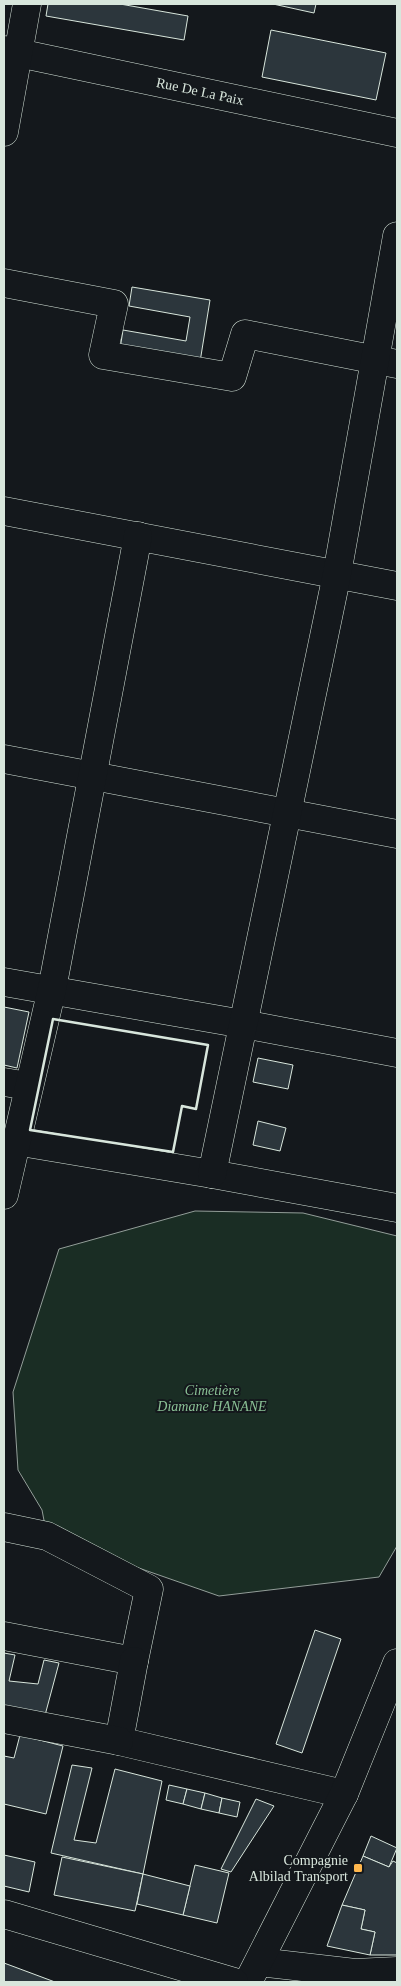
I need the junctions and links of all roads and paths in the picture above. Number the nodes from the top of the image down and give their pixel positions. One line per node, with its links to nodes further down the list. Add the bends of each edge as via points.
1 (27, 4): 2 (street)
2 (11, 51): 3 (street); 4 (street, Rue De La Paix)
3 (4, 132)
4 (397, 133)
5 (397, 236): 7 (street)
6 (4, 284): 7 (street, via 114,304 103,355 232,377 245,334)
7 (386, 362): 10 (street)
8 (4, 511): 9 (street)
9 (138, 536): 10 (street); 13 (street)
10 (337, 574): 11 (street); 14 (street)
11 (397, 586)
12 (4, 759): 13 (street)
13 (92, 776): 14 (street); 17 (street)
14 (286, 813): 15 (street); 18 (street)
15 (397, 834)
16 (4, 982): 17 (street)
17 (52, 990): 18 (street); 20 (street)
18 (243, 1024): 19 (street); 22 (street)
19 (397, 1053)
20 (16, 1084): 21 (street)
21 (15, 1141): 22 (street); 23 (street)
22 (212, 1174): 24 (street)
23 (4, 1195)
24 (397, 1208)
25 (4, 1527): 27 (street, via 47,1536 149,1589)
26 (4, 1636): 27 (street)
27 (134, 1662): 30 (street)
28 (397, 1663): 31 (street)
29 (4, 1718): 30 (street)
30 (119, 1741): 31 (street)
31 (344, 1794): 33 (street)
32 (4, 1914): 35 (street)
33 (254, 1972): 34 (street)
34 (397, 1972)
35 (234, 1982)

